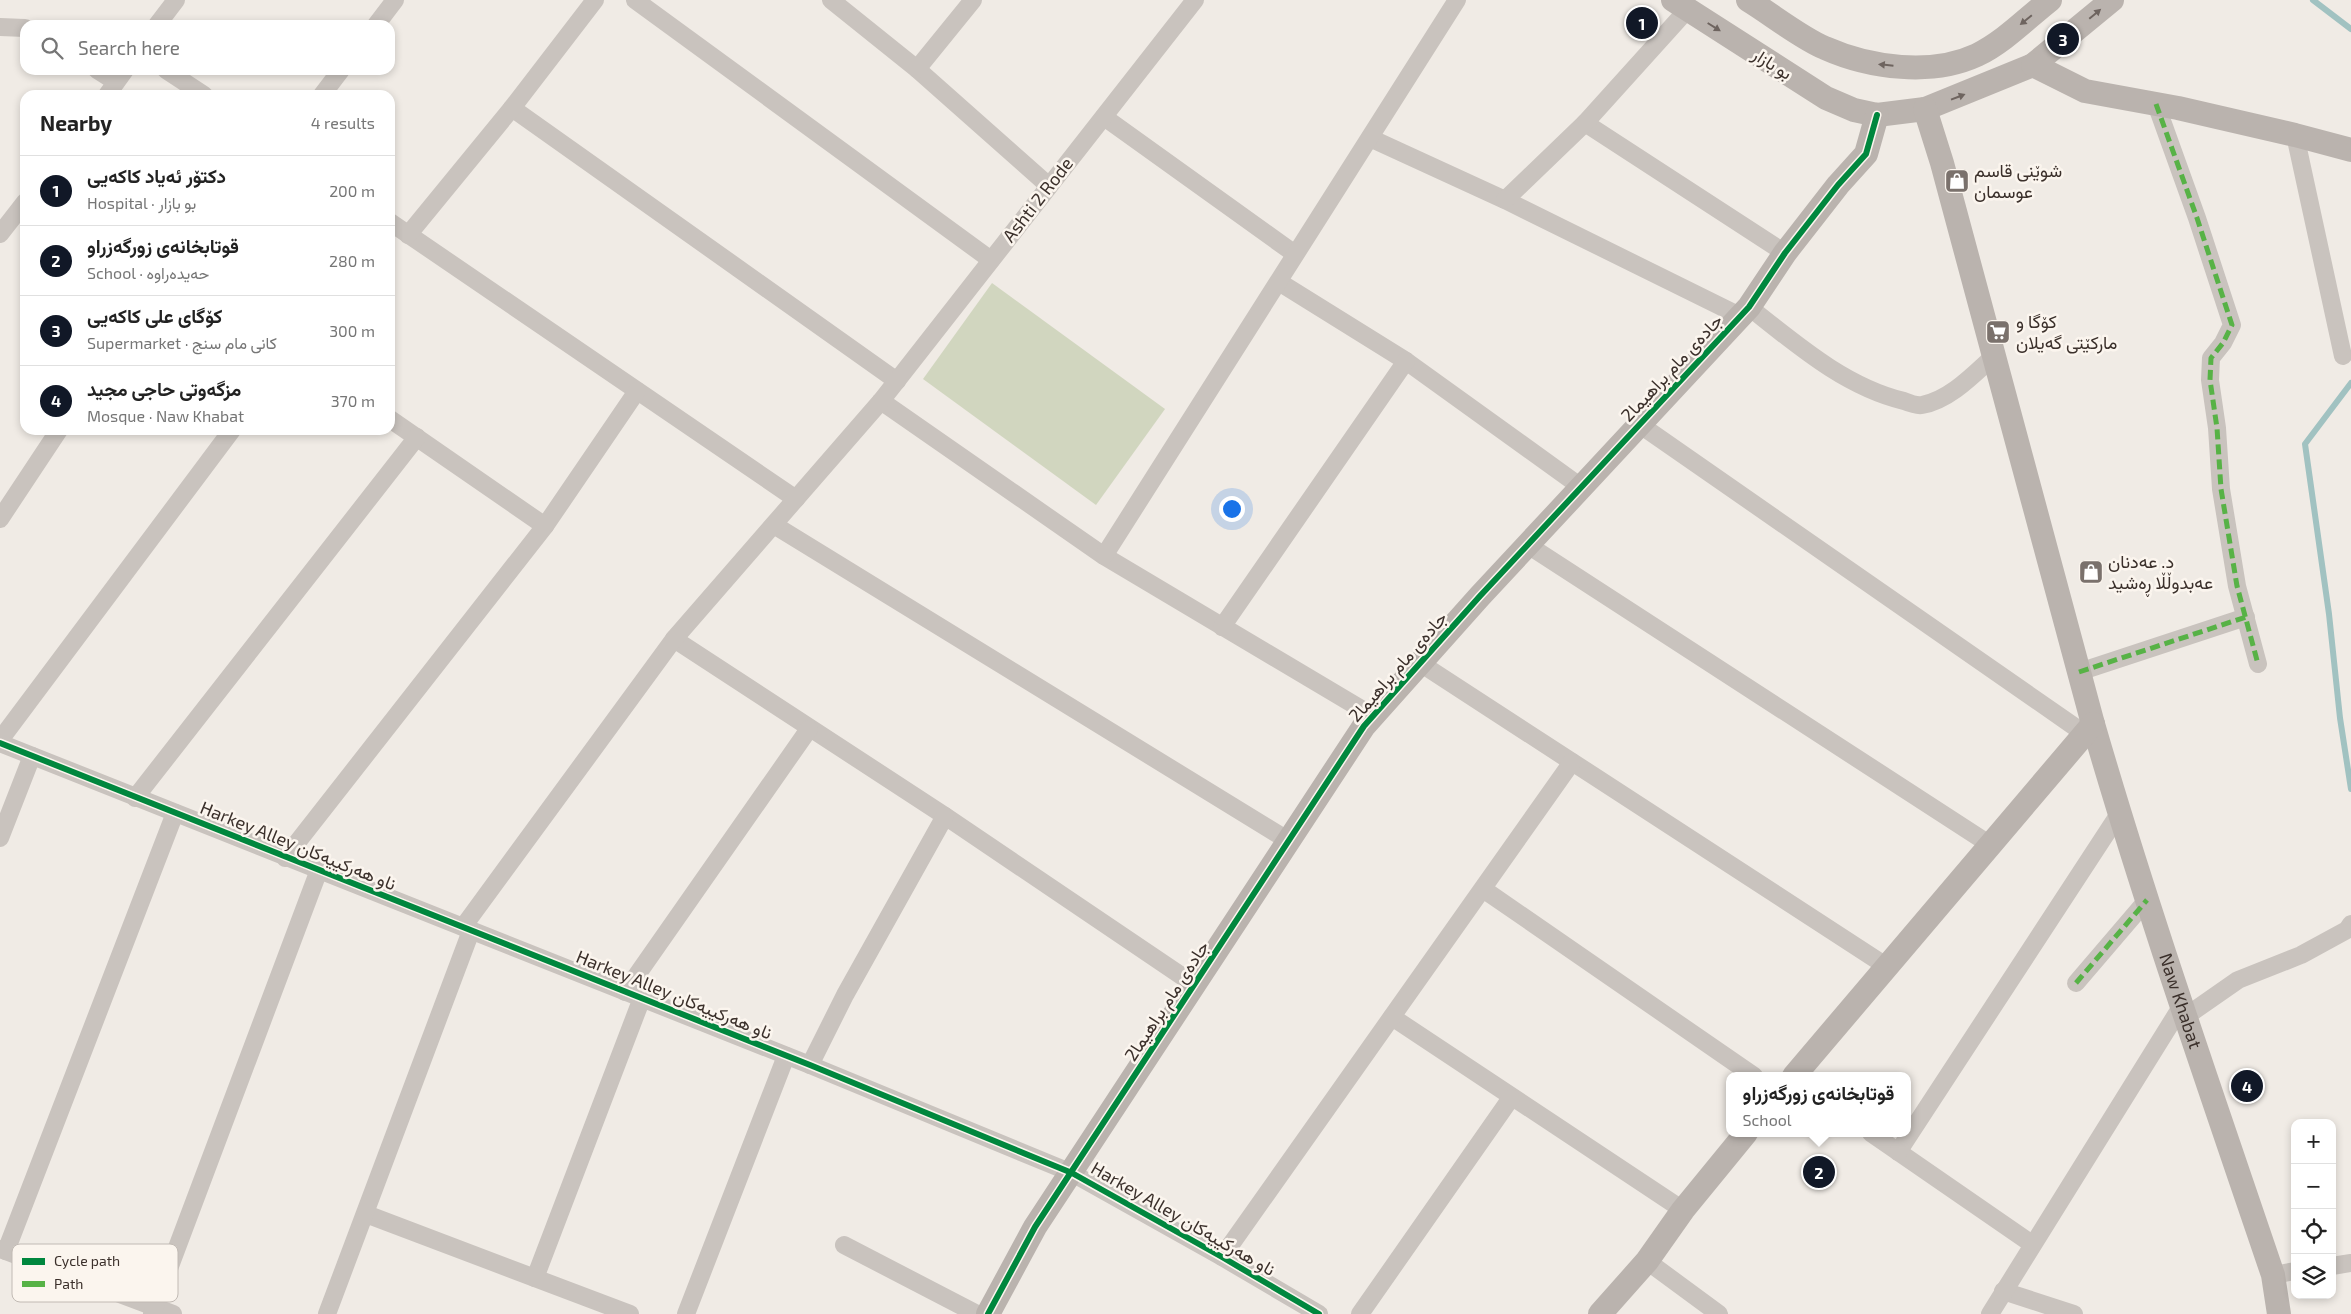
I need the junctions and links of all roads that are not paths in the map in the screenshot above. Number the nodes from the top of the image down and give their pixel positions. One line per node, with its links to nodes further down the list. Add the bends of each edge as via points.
1 (176, 0): 13 (street)
2 (395, 0): 14 (street)
3 (595, 0): 26 (street)
4 (635, 0): 42 (street)
5 (831, 0): 18 (street)
6 (973, 0): 18 (street)
7 (1195, 0): 29 (street, Ashti 2 Rode)
8 (1457, 0): 32 (street)
9 (1748, 0): 10 (street, one-way to 9, via 1977,55 1934,68 1882,66 1825,48)
10 (2050, 0)
11 (2112, 0): 17 (street, one-way to 11)
12 (1680, 5): 28 (street, بو بازار, one-way to 28, via 1826,98 1854,110); 30 (street)
13 (161, 20)
14 (380, 20)
15 (0, 26): 16 (street)
16 (20, 28)
17 (2033, 65): 25 (street, via 2085,91); 27 (street, one-way to 17)
18 (917, 69): 34 (street)
19 (105, 75): 22 (street)
20 (174, 75): 23 (street)
21 (337, 75): 24 (street)
22 (116, 82)
23 (196, 90)
24 (326, 90)
25 (2156, 104): 31 (street); 63 (street, via 2232,325 2224,343 2211,358 2210,380 2226,518 2237,586)
26 (512, 108): 39 (street); 48 (street)
27 (1925, 109): 28 (street); 45 (street, Naw Khabat)
28 (1877, 115): 40 (street, جادەی مام براهیما2, via 1866,154)
29 (1104, 117): 34 (street, Ashti 2 Rode); 41 (street)
30 (1585, 123): 35 (street); 40 (street)
31 (2295, 135): 33 (street); 46 (street)
32 (1370, 138): 35 (street); 41 (street)
33 (2351, 150)
34 (1049, 186): 42 (street, Ashti 2 Rode)
35 (1505, 200): 44 (street)
36 (20, 208): 38 (street)
37 (395, 226): 39 (street)
38 (0, 234)
39 (408, 235): 49 (street)
40 (1785, 253): 44 (street, جادەی مام براهیما2)
41 (1295, 254): 43 (street)
42 (991, 260): 48 (street, Ashti 2 Rode)
43 (1278, 282): 47 (street); 62 (street)
44 (1745, 312): 45 (street, via 1811,356 1880,395 1921,405 1958,387); 52 (street, جادەی مام براهیما2)
45 (1994, 356): 68 (street, Naw Khabat)
46 (2343, 356)
47 (1406, 361): 56 (street); 64 (street)
48 (897, 381): 50 (street, Ashti 2 Rode)
49 (638, 391): 57 (street); 60 (street)
50 (881, 401): 57 (street, Ashti 2 Rode); 62 (street)
51 (395, 422): 55 (street)
52 (1639, 424): 56 (street, جادەی مام براهیما2); 71 (street)
53 (56, 435): 58 (street)
54 (228, 435): 72 (street)
55 (417, 437): 60 (street); 75 (street)
56 (1581, 487): 61 (street, جادەی مام براهیما2)
57 (796, 499): 59 (street, Ashti 2 Rode)
58 (0, 519)
59 (774, 525): 65 (street, Ashti 2 Rode); 80 (street)
60 (545, 526): 82 (street)
61 (1528, 545): 66 (street, جادەی مام براهیما2); 81 (street)
62 (1104, 556): 64 (street)
63 (2246, 617): 67 (street); 68 (street)
64 (1222, 628): 69 (street)
65 (674, 639): 70 (street); 87 (street, Ashti 2 Rode)
66 (1420, 663): 69 (street, جادەی مام براهیما2); 74 (street)
67 (2258, 664)
68 (2079, 672): 71 (street, Naw Khabat)
69 (1373, 716): 80 (street, جادەی مام براهیما2)
70 (809, 729): 78 (street); 91 (street)
71 (2089, 729): 77 (street, Naw Khabat); 81 (street)
72 (0, 742): 73 (street, Harkey Alley ناو هەركييەكان)
73 (32, 756): 75 (street, Harkey Alley ناو هەركييەكان); 79 (street)
74 (1572, 762): 84 (street); 88 (street)
75 (136, 798): 76 (street, Harkey Alley ناو هەركييەكان)
76 (176, 813): 82 (street, Harkey Alley ناو هەركييەكان); 111 (street)
77 (2119, 814): 85 (street, Naw Khabat); 100 (street)
78 (945, 816): 90 (street); 96 (street, via 845,995)
79 (0, 838)
80 (1289, 841): 90 (street, جادەی مام براهیما2)
81 (1989, 844): 88 (street)
82 (285, 858): 83 (street, Harkey Alley ناو هەركييەكان)
83 (319, 870): 87 (street, Harkey Alley ناو هەركييەكان); 108 (street)
84 (1483, 888): 94 (street); 97 (street)
85 (2147, 900): 89 (street); 93 (street, Naw Khabat)
86 (2351, 924): 93 (street, via 2347,930 2301,955 2238,980)
87 (467, 929): 91 (street, Harkey Alley ناو هەركييەكان); 107 (street, Ashti 2 Rode)
88 (1886, 966): 98 (street)
89 (2076, 983)
90 (1195, 985): 105 (street, جادەی مام براهیما2)
91 (625, 992): 92 (street, Harkey Alley ناو هەركييەكان)
92 (642, 998): 95 (street, Harkey Alley ناو هەركييەكان); 117 (street)
93 (2183, 1012): 109 (street); 116 (street, Naw Khabat)
94 (1392, 1017): 99 (street); 112 (street)
95 (786, 1056): 96 (street, Harkey Alley ناو هەركييەكان); 125 (street)
96 (810, 1065): 105 (street, Harkey Alley ناو هەركييەكان)
97 (1748, 1072)
98 (1797, 1072)
99 (1512, 1098): 106 (street); 128 (street)
100 (1911, 1132)
101 (1743, 1137): 106 (street)
102 (1877, 1137): 104 (street)
103 (1908, 1137): 104 (street)
104 (1898, 1152): 109 (street)
105 (1072, 1173): 112 (street, Harkey Alley ناو هەركييەكان); 127 (street, جادەی مام براهیما2, via 1035,1227)
106 (1683, 1210): 113 (street)
107 (366, 1214): 117 (street); 123 (street, Ashti 2 Rode)
108 (178, 1244)
109 (2032, 1244): 118 (street)
110 (844, 1245): 126 (street)
111 (3, 1250)
112 (1222, 1257): 121 (street, Harkey Alley ناو هەركييەكان)
113 (1647, 1261): 129 (street); 130 (street)
114 (2351, 1263): 115 (street)
115 (2336, 1265)
116 (2284, 1273): 133 (street, Naw Khabat)
117 (535, 1278): 124 (street)
118 (2003, 1291): 131 (street); 132 (street)
119 (133, 1302): 120 (street)
120 (153, 1310): 122 (street)
121 (1312, 1312)
122 (173, 1314)
123 (328, 1314)
124 (630, 1314)
125 (686, 1314)
126 (976, 1314)
127 (988, 1314)
128 (1360, 1314)
129 (1600, 1314)
130 (1719, 1314)
131 (1990, 1314)
132 (2074, 1314)
133 (2279, 1314)

